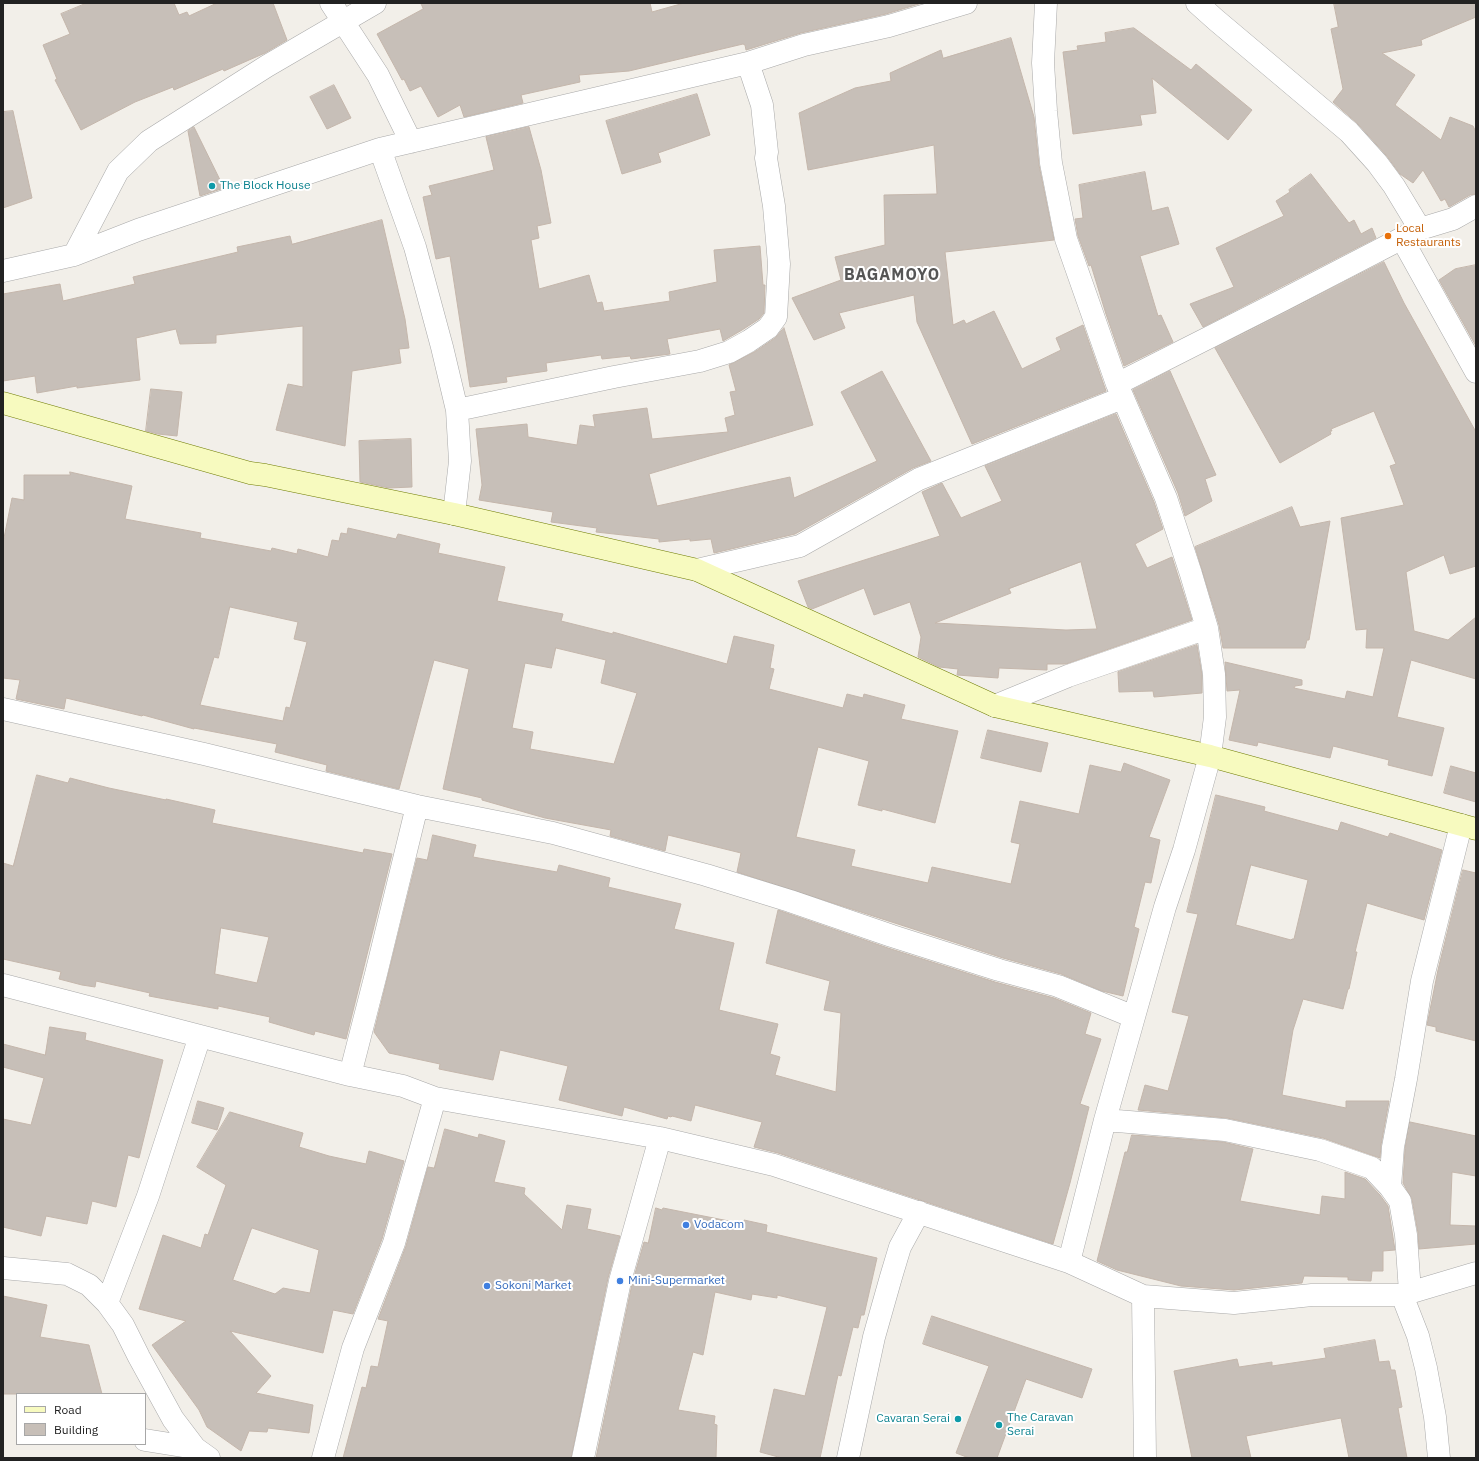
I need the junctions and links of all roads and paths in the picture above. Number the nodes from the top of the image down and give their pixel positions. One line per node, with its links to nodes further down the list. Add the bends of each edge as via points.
1 (331, 3): 6 (street)
2 (375, 3): 6 (street)
3 (966, 3): 7 (street, via 889,26 804,45)
4 (1046, 3): 15 (street, via 1043,63 1046,111 1053,170 1066,239)
5 (1197, 3): 11 (street, via 1349,132 1394,186)
6 (343, 21): 8 (street, via 378,75); 12 (street, via 149,141 118,171)
7 (748, 63): 8 (street); 17 (street, via 762,105 779,264 776,317 768,328 729,352 700,361 614,376)
8 (411, 142): 9 (street)
9 (380, 149): 12 (street, via 138,230); 17 (street, via 415,247)
10 (1476, 206): 11 (street, via 1453,219)
11 (1411, 234): 14 (street); 15 (street)
12 (74, 255): 13 (street)
13 (3, 271)
14 (1476, 372)
15 (1120, 391): 19 (street, via 919,479 800,546); 20 (street, via 1166,498)
16 (3, 403): 18 (main road, via 250,473)
17 (457, 410): 18 (street, via 460,460)
18 (454, 514): 19 (main road)
19 (697, 570): 21 (main road)
20 (1207, 628): 21 (street, via 1068,676); 23 (street, via 1214,674 1216,717)
21 (995, 706): 23 (main road)
22 (3, 709): 24 (street, via 204,754)
23 (1210, 756): 25 (main road); 27 (street)
24 (417, 806): 27 (street, via 553,833 706,875 999,970 1058,986); 29 (street)
25 (1468, 827): 33 (street, via 1422,981 1393,1148)
26 (3, 985): 28 (street)
27 (1134, 1017): 31 (street)
28 (200, 1036): 29 (street); 40 (street, via 148,1196)
29 (350, 1075): 30 (street, via 403,1086)
30 (435, 1098): 32 (street); 43 (street, via 394,1243 353,1348)
31 (1105, 1120): 33 (street, via 1225,1130 1320,1150 1372,1168); 35 (street)
32 (660, 1138): 34 (street, via 774,1165); 44 (street, via 620,1281)
33 (1390, 1187): 38 (street, via 1400,1201 1406,1235)
34 (919, 1212): 35 (street); 45 (street, via 900,1247 891,1277 874,1336)
35 (1069, 1262): 39 (street)
36 (3, 1268): 40 (street, via 67,1274 88,1285)
37 (1476, 1273): 38 (street)
38 (1406, 1294): 39 (street, via 1312,1295 1234,1303); 47 (street, via 1426,1368)
39 (1143, 1296): 46 (street)
40 (107, 1303): 42 (street, via 123,1325 173,1419)
41 (146, 1440): 42 (street)
42 (202, 1453)
43 (323, 1458)
44 (583, 1458)
45 (848, 1458)
46 (1145, 1458)
47 (1439, 1458)

